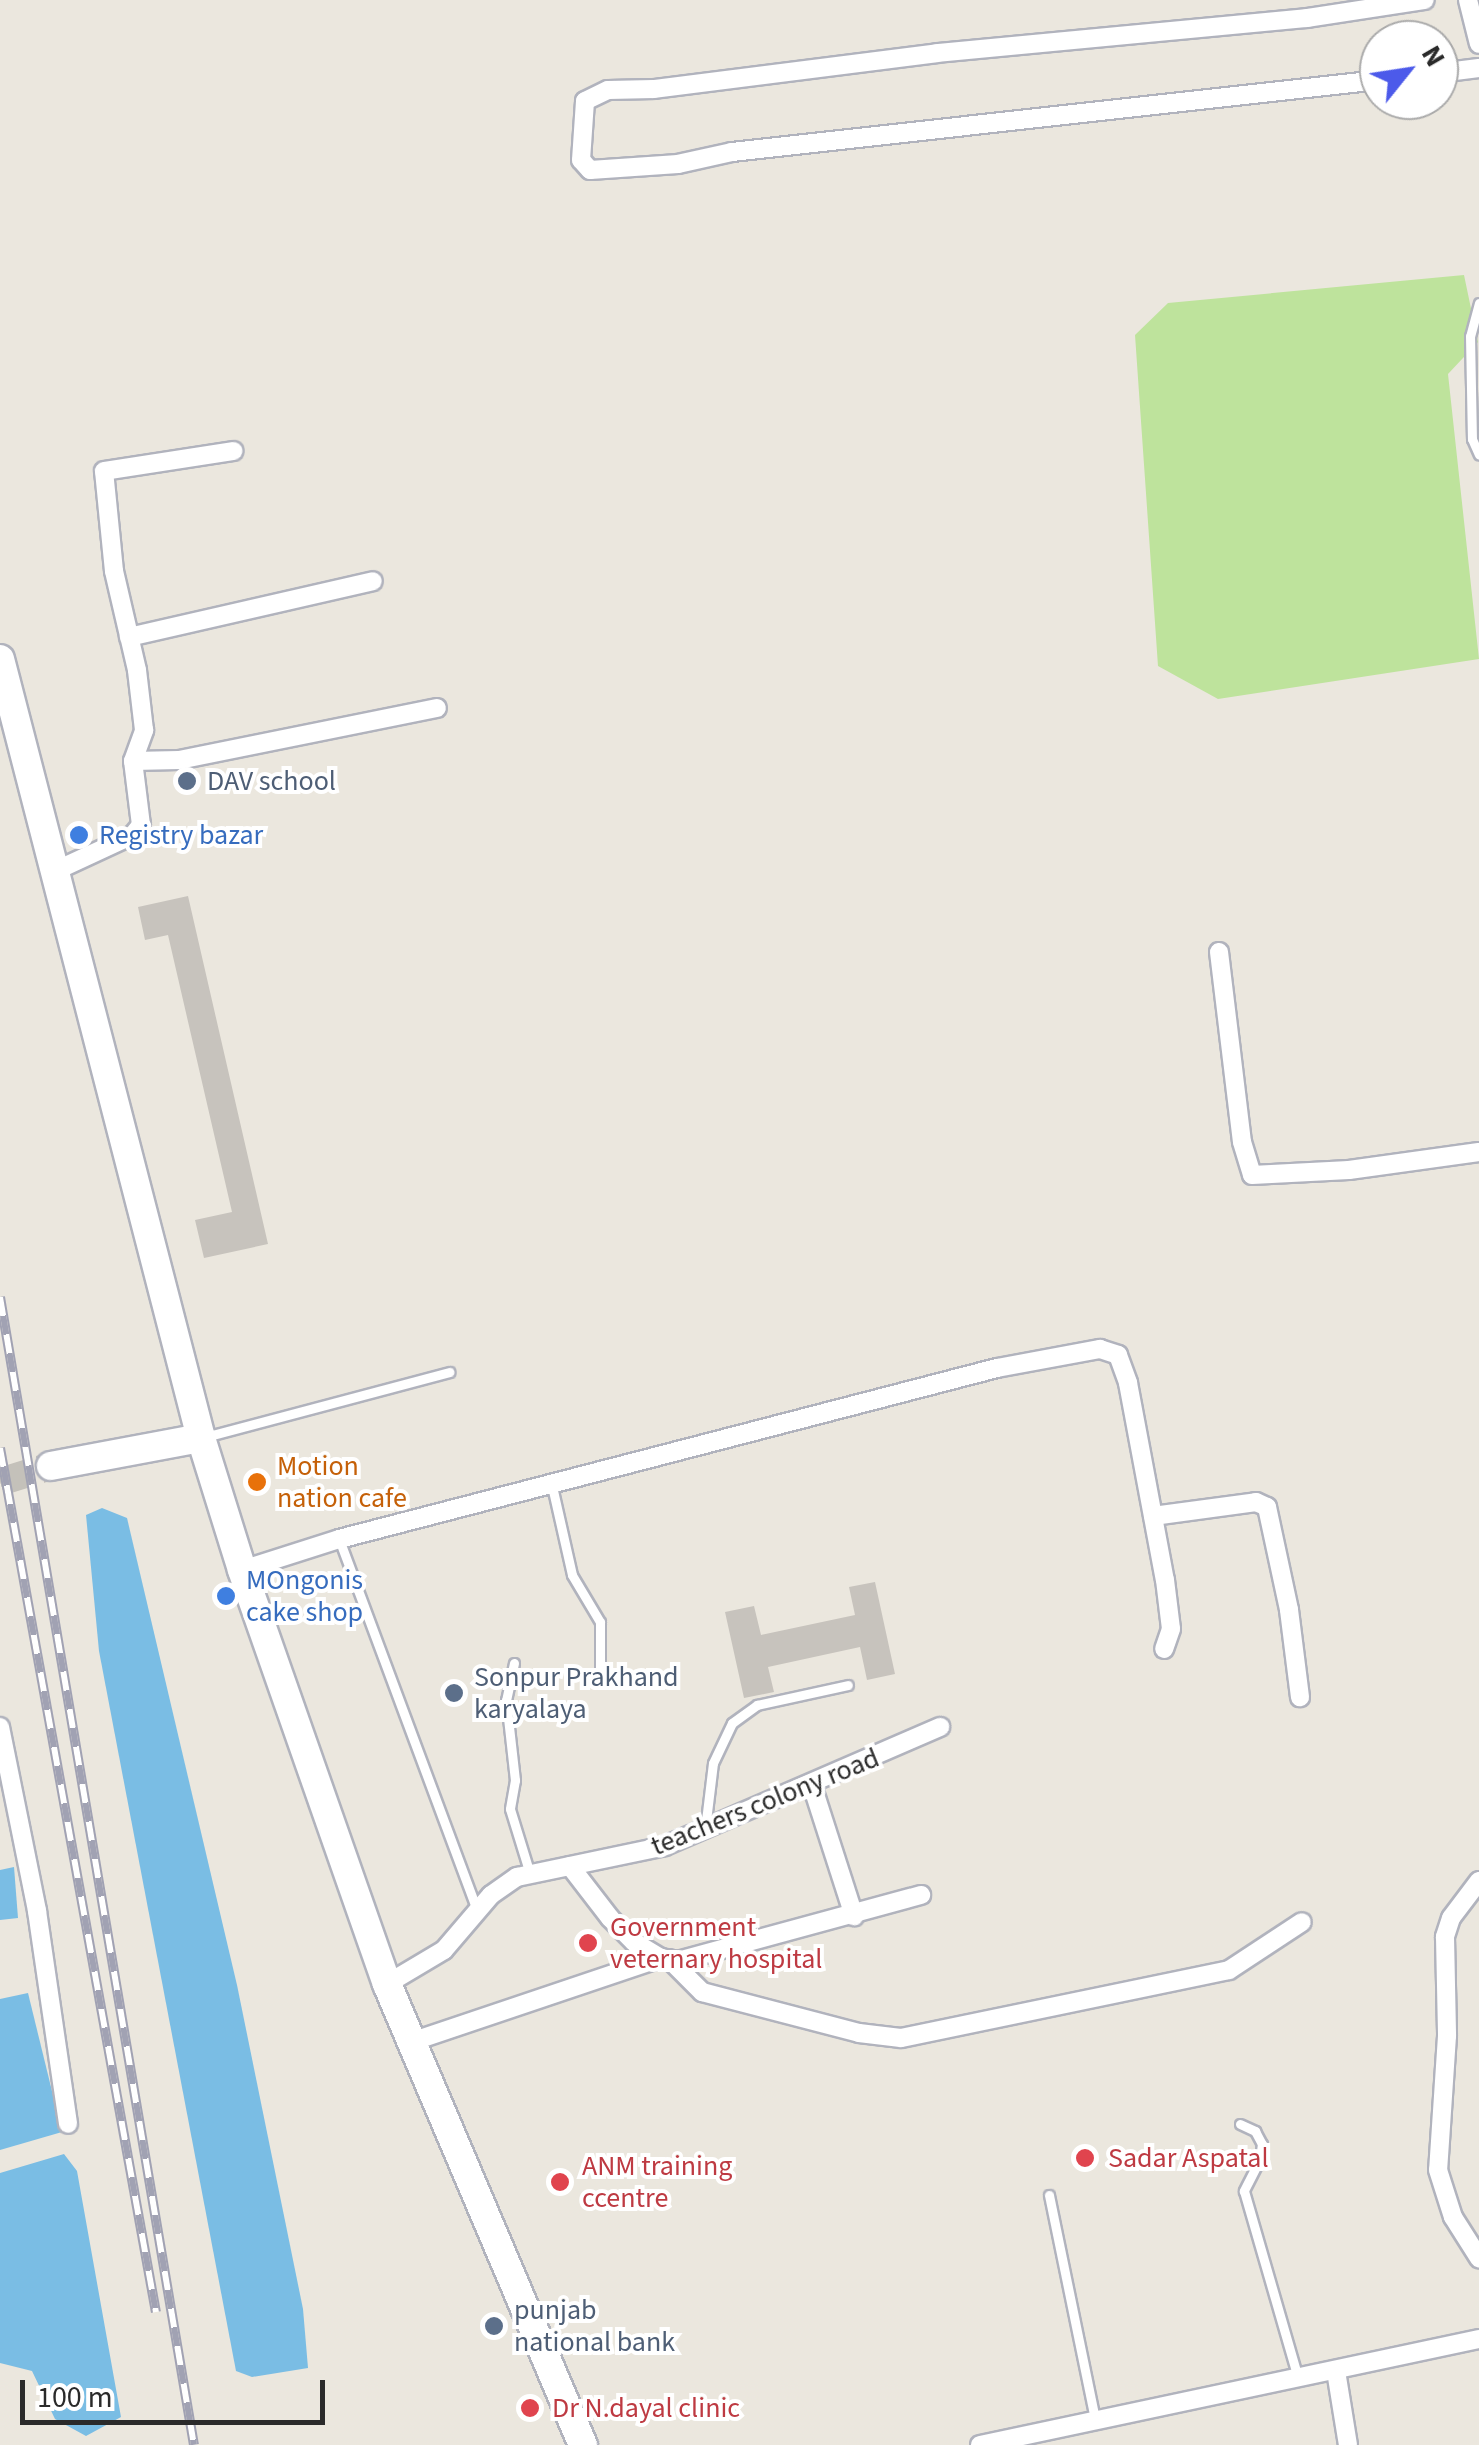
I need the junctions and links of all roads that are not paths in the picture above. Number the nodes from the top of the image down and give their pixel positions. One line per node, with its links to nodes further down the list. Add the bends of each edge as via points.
1 (1425, 0): 4 (street, via 608,90 586,101 581,160 590,170 678,164 732,152)
2 (1468, 0): 3 (street)
3 (1479, 44)
4 (1359, 82)
5 (1479, 303): 7 (lane, via 1470,336 1472,438)
6 (233, 451): 9 (street, via 104,471 114,571)
7 (1479, 455)
8 (373, 581): 9 (street)
9 (129, 637): 12 (street, via 144,730)
10 (0, 660): 13 (main road)
11 (436, 708): 12 (street, via 180,760)
12 (133, 761): 13 (street, via 138,832)
13 (54, 871): 17 (main road)
14 (1219, 952): 15 (street, via 1252,1175)
15 (1479, 1152)
16 (449, 1372): 17 (lane)
17 (201, 1438): 18 (main road); 22 (main road)
18 (51, 1466)
19 (552, 1486): 20 (street, via 997,1368 1100,1349 1122,1362); 21 (street); 25 (lane, via 572,1575 600,1622)
20 (1153, 1516): 23 (street, via 1170,1619); 27 (street, via 1256,1502 1267,1507)
21 (339, 1539): 22 (street); 37 (lane)
22 (242, 1570): 41 (main road)
23 (1164, 1649)
24 (514, 1663): 34 (lane, via 506,1700 515,1780 510,1809)
25 (600, 1676)
26 (848, 1685): 32 (lane, via 758,1705 732,1723 718,1743)
27 (1300, 1697)
28 (940, 1726): 31 (street, teachers colony road)
29 (0, 1727): 30 (street)
30 (3, 1761): 43 (street, via 37,1911)
31 (812, 1785): 32 (street, teachers colony road); 38 (street)
32 (705, 1829): 33 (street, teachers colony road, via 639,1854)
33 (570, 1866): 34 (street, teachers colony road); 40 (street, via 634,1942)
34 (530, 1874): 37 (street, teachers colony road, via 490,1895)
35 (1479, 1881): 46 (street, via 1450,1918 1445,1937 1438,2170 1453,2217)
36 (922, 1895): 38 (street)
37 (478, 1912): 41 (street, teachers colony road, via 444,1950)
38 (854, 1916): 40 (street, via 690,1960)
39 (1302, 1922): 40 (street, via 1229,1970 901,2038 859,2034 702,1992)
40 (665, 1959): 42 (street)
41 (386, 1984): 42 (main road)
42 (411, 2042): 51 (main road)
43 (68, 2124)
44 (1240, 2124): 49 (lane, via 1262,2144 1244,2191)
45 (1050, 2195): 50 (lane)
46 (1479, 2258)
47 (1479, 2339): 48 (street)
48 (1336, 2371): 49 (street); 53 (street)
49 (1298, 2379): 50 (street)
50 (1095, 2420): 52 (street)
51 (583, 2445)
52 (980, 2445)
53 (1348, 2445)

